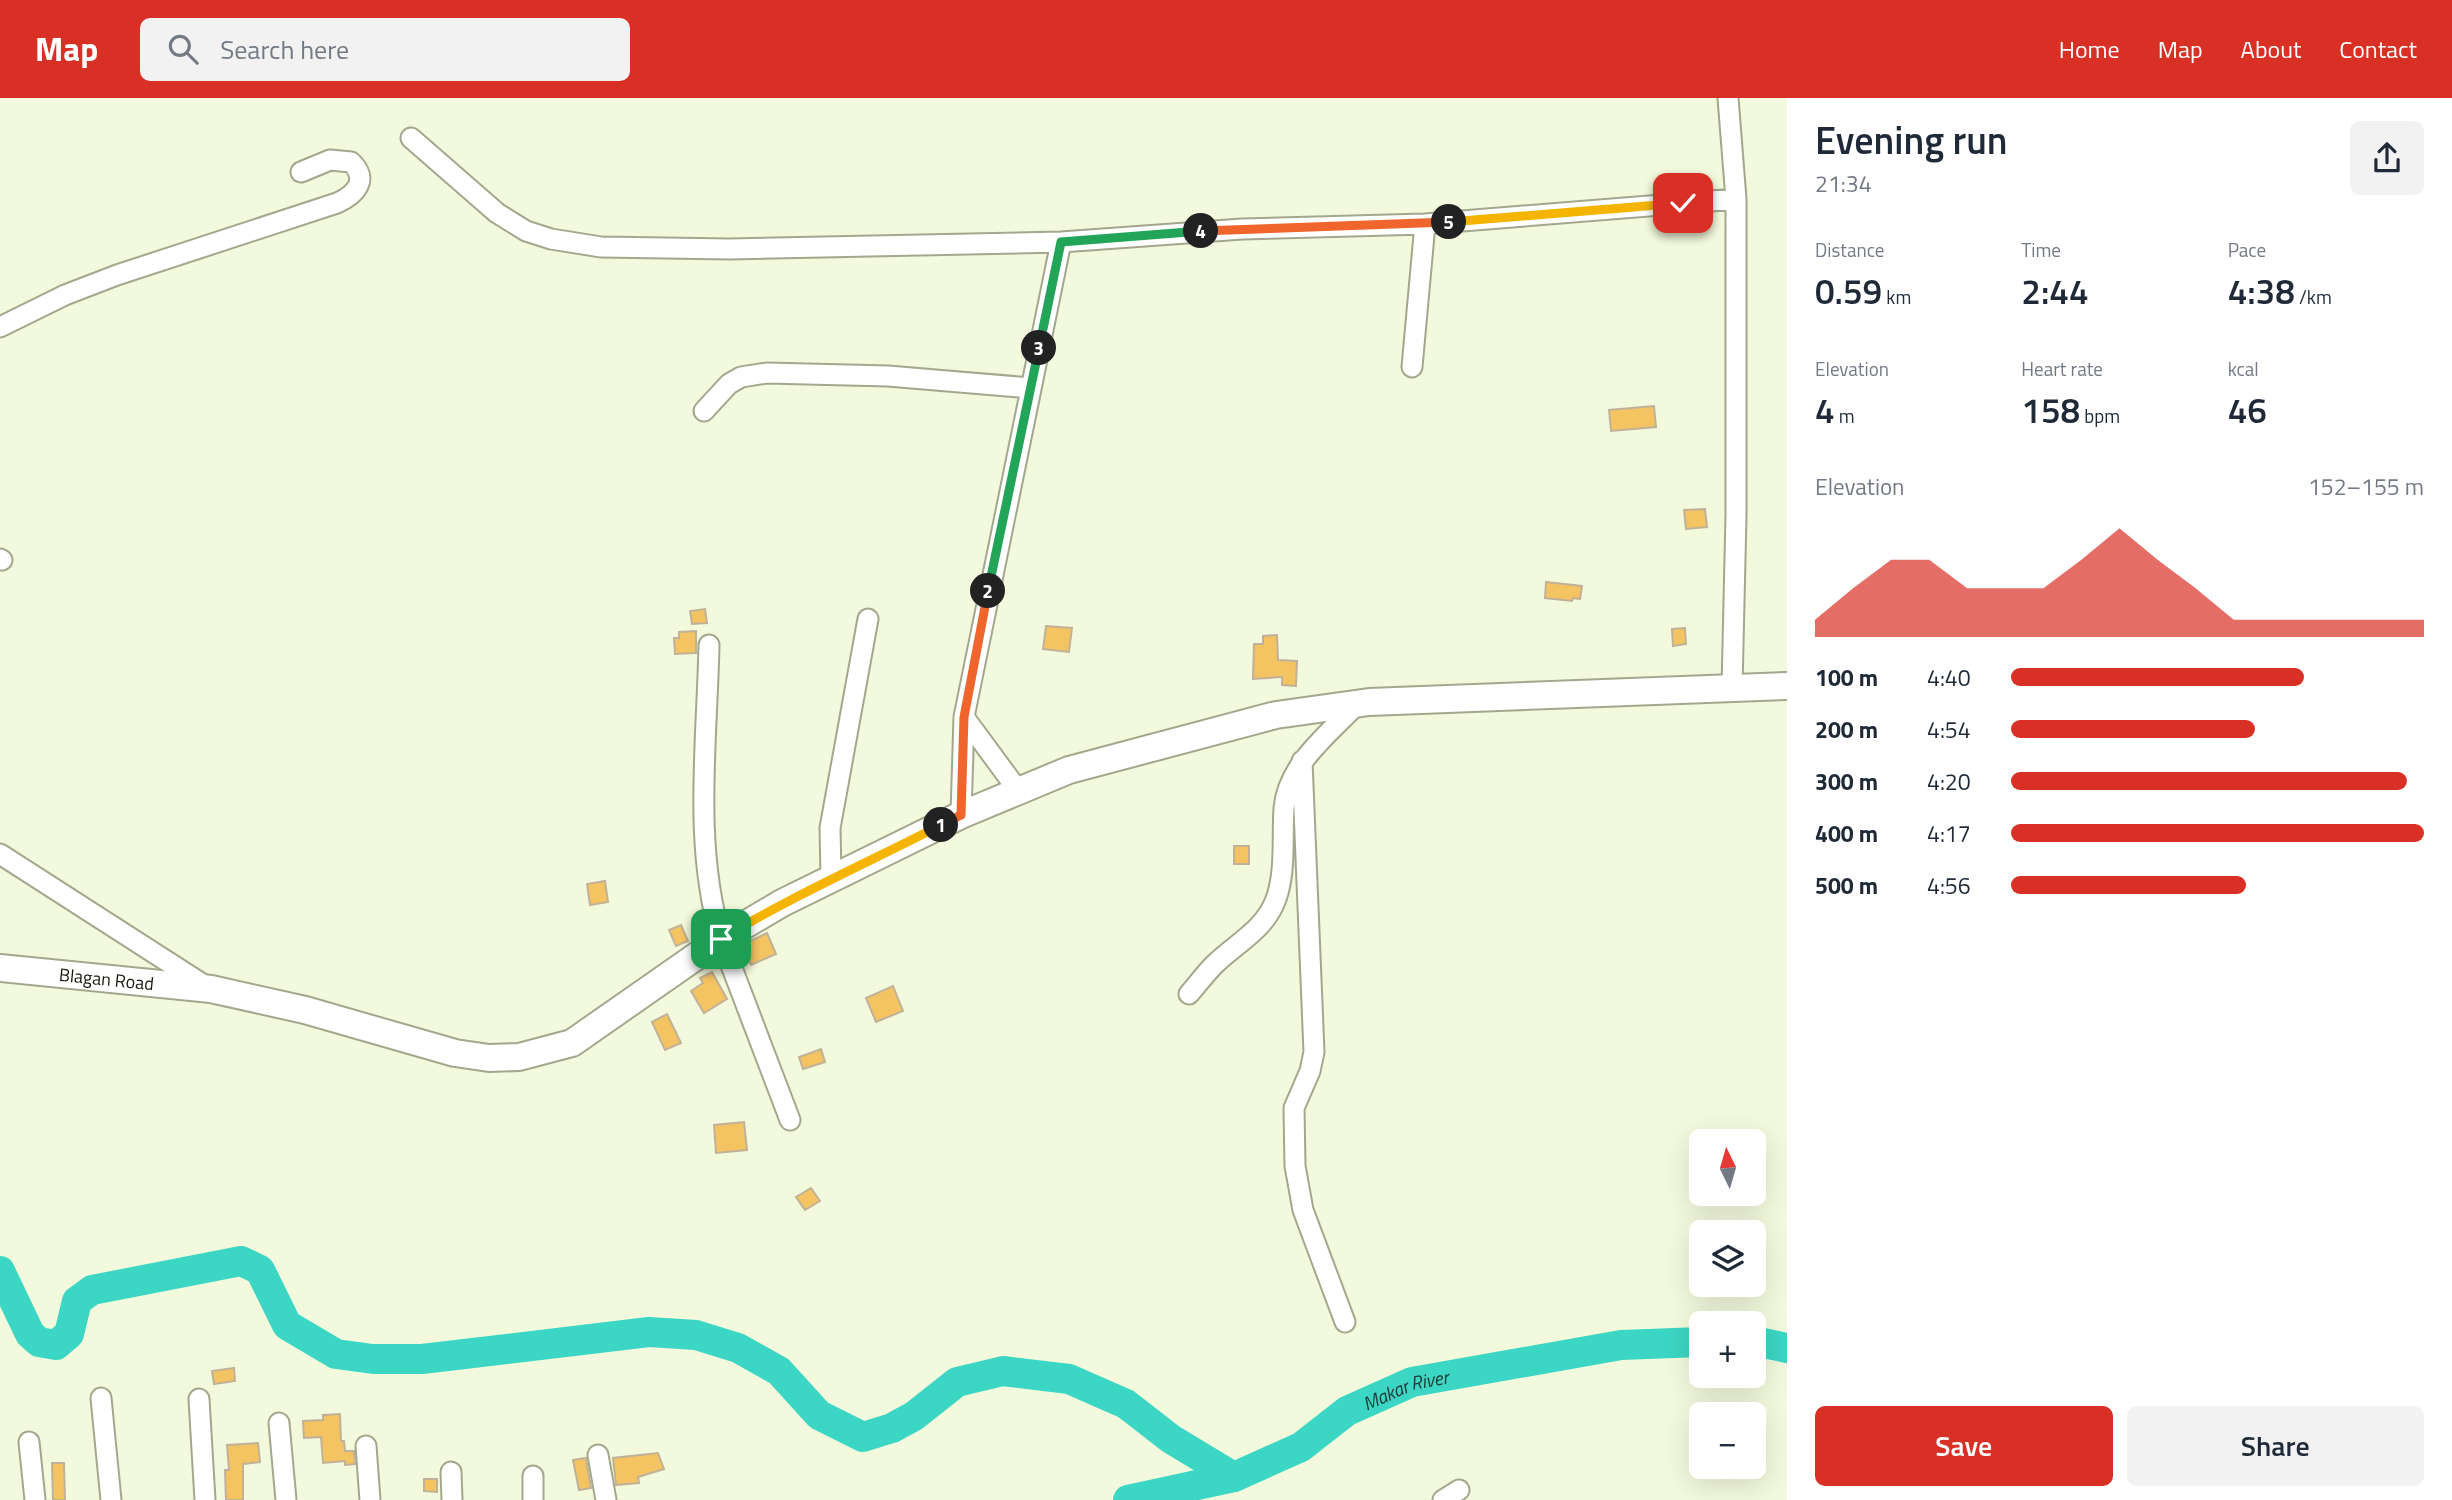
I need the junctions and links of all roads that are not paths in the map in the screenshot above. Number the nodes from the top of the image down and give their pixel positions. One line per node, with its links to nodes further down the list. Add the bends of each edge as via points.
1 (1728, 98): 4 (street)
2 (411, 138): 6 (street, via 497,213 526,231 574,244 730,249)
3 (301, 172): 7 (street, via 330,160 351,162 360,178 359,188 337,203 65,295)
4 (1736, 199): 5 (street); 14 (street)
5 (1425, 224): 6 (street, via 1241,229); 8 (street)
6 (1061, 242): 9 (street)
7 (0, 327)
8 (1412, 367)
9 (1031, 388): 10 (street, via 888,376 752,374 729,384); 16 (street)
10 (704, 411)
11 (868, 619): 21 (street, via 830,828)
12 (709, 645): 22 (street, via 704,836 707,881)
13 (1787, 686): 14 (street, Blagan Road)
14 (1732, 688): 15 (street, Blagan Road)
15 (1357, 704): 17 (street); 18 (street, Blagan Road, via 1276,715 1104,760)
16 (964, 717): 18 (street); 19 (street)
17 (1302, 761): 25 (street, via 1284,804 1276,900 1264,921); 27 (street, via 1314,1052 1294,1108 1295,1166 1303,1210)
18 (1017, 789): 19 (street, Blagan Road)
19 (961, 815): 21 (street, Blagan Road)
20 (0, 854): 24 (street)
21 (831, 877): 22 (street, Blagan Road)
22 (721, 939): 24 (street, Blagan Road, via 572,1044 519,1057 455,1053 305,1010); 26 (street)
23 (0, 968): 24 (street, Blagan Road)
24 (211, 989)
25 (1189, 994)
26 (790, 1120)
27 (1345, 1321)
28 (101, 1398): 37 (street)
29 (199, 1399): 38 (street)
30 (279, 1423): 39 (street)
31 (29, 1442): 36 (street)
32 (366, 1446): 40 (street)
33 (598, 1455): 43 (street)
34 (451, 1472): 41 (street)
35 (533, 1476): 42 (street)
36 (35, 1500)
37 (111, 1500)
38 (205, 1500)
39 (286, 1500)
40 (370, 1500)
41 (452, 1500)
42 (533, 1500)
43 (606, 1500)

